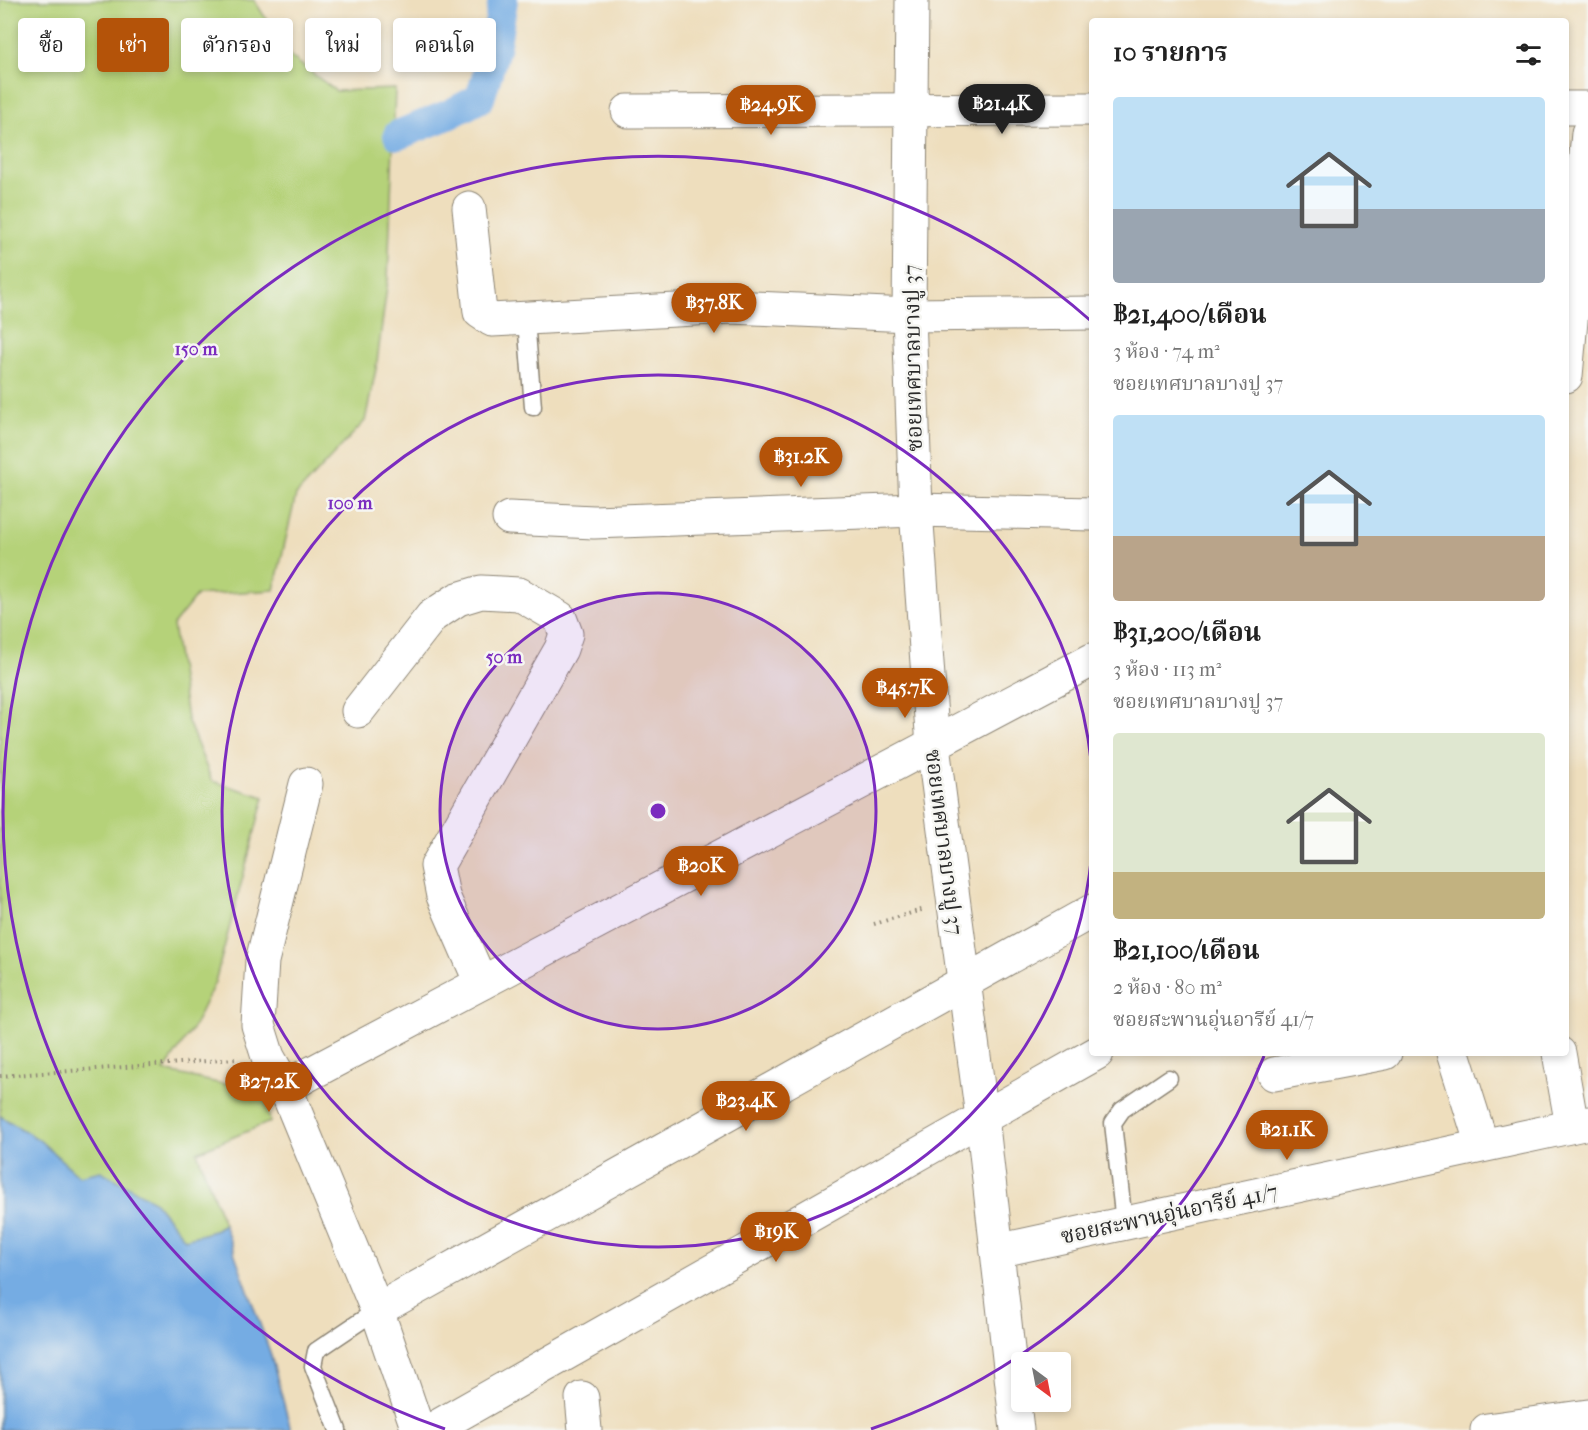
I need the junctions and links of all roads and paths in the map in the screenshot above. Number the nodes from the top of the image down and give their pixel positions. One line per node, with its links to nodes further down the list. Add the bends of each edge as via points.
1 (912, 0): 4 (street, ซอยเทศบาลบางปู 37)
2 (1569, 108): 3 (street)
3 (1588, 108)
4 (912, 110): 5 (street); 6 (street); 11 (street, ซอยเทศบาลบางปู 37)
5 (1089, 110)
6 (628, 111)
7 (1588, 133): 9 (street)
8 (469, 208): 12 (street, via 480,312 492,320)
9 (1569, 300)
10 (1089, 313): 11 (street)
11 (909, 315): 12 (street, via 731,307); 14 (street, ซอยเทศบาลบางปู 37)
12 (526, 320): 13 (lane)
13 (533, 407)
14 (916, 510): 15 (street); 16 (street, via 594,522); 19 (street, ซอยเทศบาลบางปู 37)
15 (1089, 514)
16 (509, 518)
17 (1089, 662): 19 (street)
18 (358, 711): 25 (street, via 432,616 458,598 481,592 519,594 560,618 566,634 561,649 437,866 443,896)
19 (933, 746): 21 (street, ซอยเทศบาลบางปู 37); 25 (street)
20 (306, 784): 30 (street, via 262,961 258,1025)
21 (952, 901): 23 (path); 24 (street, ซอยเทศบาลบางปู 37)
22 (1089, 913): 24 (street)
23 (874, 924)
24 (962, 982): 35 (street, ซอยเทศบาลบางปู 37); 40 (street)
25 (481, 983): 34 (street)
26 (1092, 1056): 35 (street)
27 (1369, 1056): 31 (street)
28 (1454, 1056): 37 (street)
29 (1559, 1056): 36 (street)
30 (268, 1057): 32 (path); 34 (street)
31 (1274, 1074)
32 (0, 1076)
33 (1169, 1078): 38 (lane, via 1122,1110 1113,1123)
34 (285, 1086): 40 (street)
35 (982, 1117): 39 (street, ซอยเทศบาลบางปู 37); 45 (street)
36 (1580, 1124): 37 (street, ซอยสะพานอุ่นอารีย์ 41/7)
37 (1482, 1145): 38 (street, ซอยสะพานอุ่นอารีย์ 41/7)
38 (1124, 1223): 39 (street, ซอยสะพานอุ่นอารีย์ 41/7)
39 (997, 1251): 47 (street, ซอยเทศบาลบางปู 37)
40 (377, 1310): 43 (lane, via 316,1351 313,1366); 44 (street)
41 (582, 1398): 46 (street)
42 (1588, 1416): 48 (street)
43 (338, 1430)
44 (418, 1430)
45 (431, 1430)
46 (585, 1430)
47 (1017, 1430)
48 (1487, 1430)

